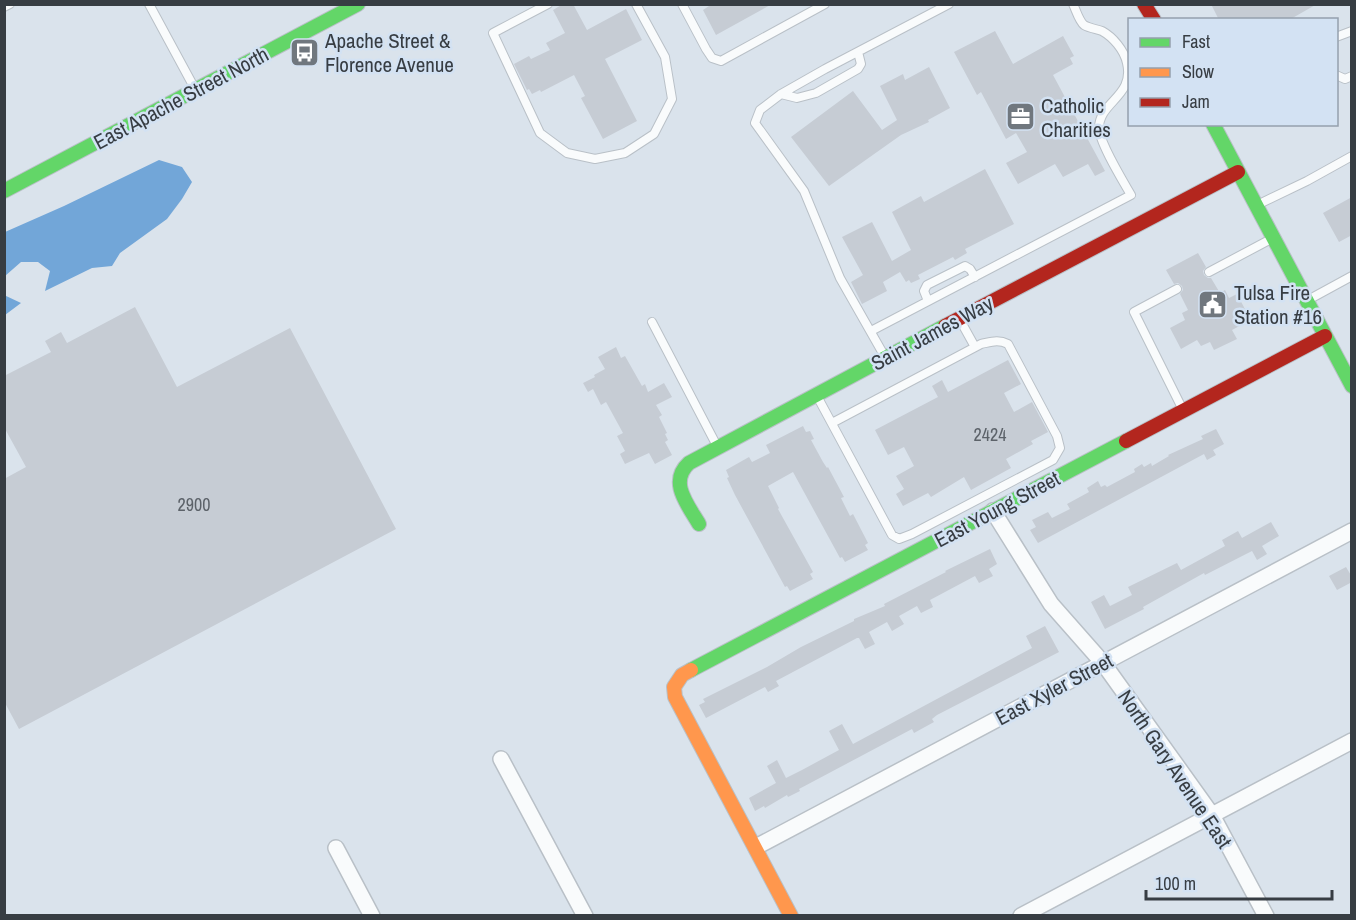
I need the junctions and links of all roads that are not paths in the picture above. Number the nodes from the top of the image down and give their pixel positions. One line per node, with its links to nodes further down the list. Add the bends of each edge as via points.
1 (10, 4): 11 (lane)
2 (149, 4): 17 (lane)
3 (549, 4): 4 (lane, via 493,33 540,133 567,153 595,159 625,153 654,134 672,99 666,57)
4 (636, 4)
5 (682, 4): 6 (lane, via 706,50 721,61)
6 (825, 4)
7 (949, 4): 13 (lane)
8 (1073, 4): 14 (lane, via 1083,24 1104,32)
9 (1144, 4): 12 (street)
10 (350, 6): 17 (street, East Apache Street North)
11 (4, 7)
12 (1154, 18)
13 (858, 52): 18 (lane); 18 (lane, via 858,69 816,93 797,98)
14 (1127, 52): 27 (lane, via 1124,91 1102,116 1099,127 1101,139 1131,195)
15 (1338, 76): 16 (lane, via 1345,79)
16 (1352, 76)
17 (196, 91): 22 (street, East Apache Street North)
18 (781, 94): 33 (lane, via 760,110 755,123 804,190 840,278)
19 (1214, 126): 21 (street)
20 (1352, 156): 23 (lane)
21 (1238, 172): 23 (street); 31 (street, Saint James Way)
22 (4, 191)
23 (1256, 206): 24 (street)
24 (1273, 238): 25 (lane); 30 (street)
25 (1209, 272)
26 (1352, 276): 30 (lane)
27 (975, 277): 29 (lane); 29 (lane, via 965,266 927,285 924,291)
28 (1177, 289): 39 (lane, via 1134,312)
29 (928, 301): 33 (lane)
30 (1306, 301): 34 (street)
31 (959, 318): 35 (lane); 36 (street, Saint James Way)
32 (652, 322): 41 (lane)
33 (871, 331): 36 (lane)
34 (1325, 336): 37 (street); 39 (street, East Young Street)
35 (975, 347): 40 (lane); 40 (lane, via 994,341 1008,344 1057,436 1060,448 1053,460 898,539 892,535)
36 (885, 358): 38 (street, Saint James Way)
37 (1352, 386)
38 (816, 394): 40 (lane); 41 (street, Saint James Way)
39 (1184, 411): 42 (street, East Young Street)
40 (832, 423)
41 (718, 447): 43 (street, Saint James Way, via 690,462 680,473 681,490)
42 (993, 511): 45 (street, North Gary Avenue East, via 1051,604); 49 (street, East Young Street, via 682,675 674,687 675,697)
43 (699, 524)
44 (1352, 531): 45 (street, East Xyler Street)
45 (1103, 663): 48 (street, North Gary Avenue East); 49 (street, East Xyler Street)
46 (1352, 741): 48 (street)
47 (501, 759): 52 (street)
48 (1212, 815): 54 (street); 55 (street, North Gary Avenue East)
49 (756, 847): 53 (street)
50 (336, 848): 51 (street)
51 (372, 915)
52 (585, 915)
53 (791, 915)
54 (1021, 915)
55 (1266, 915)

